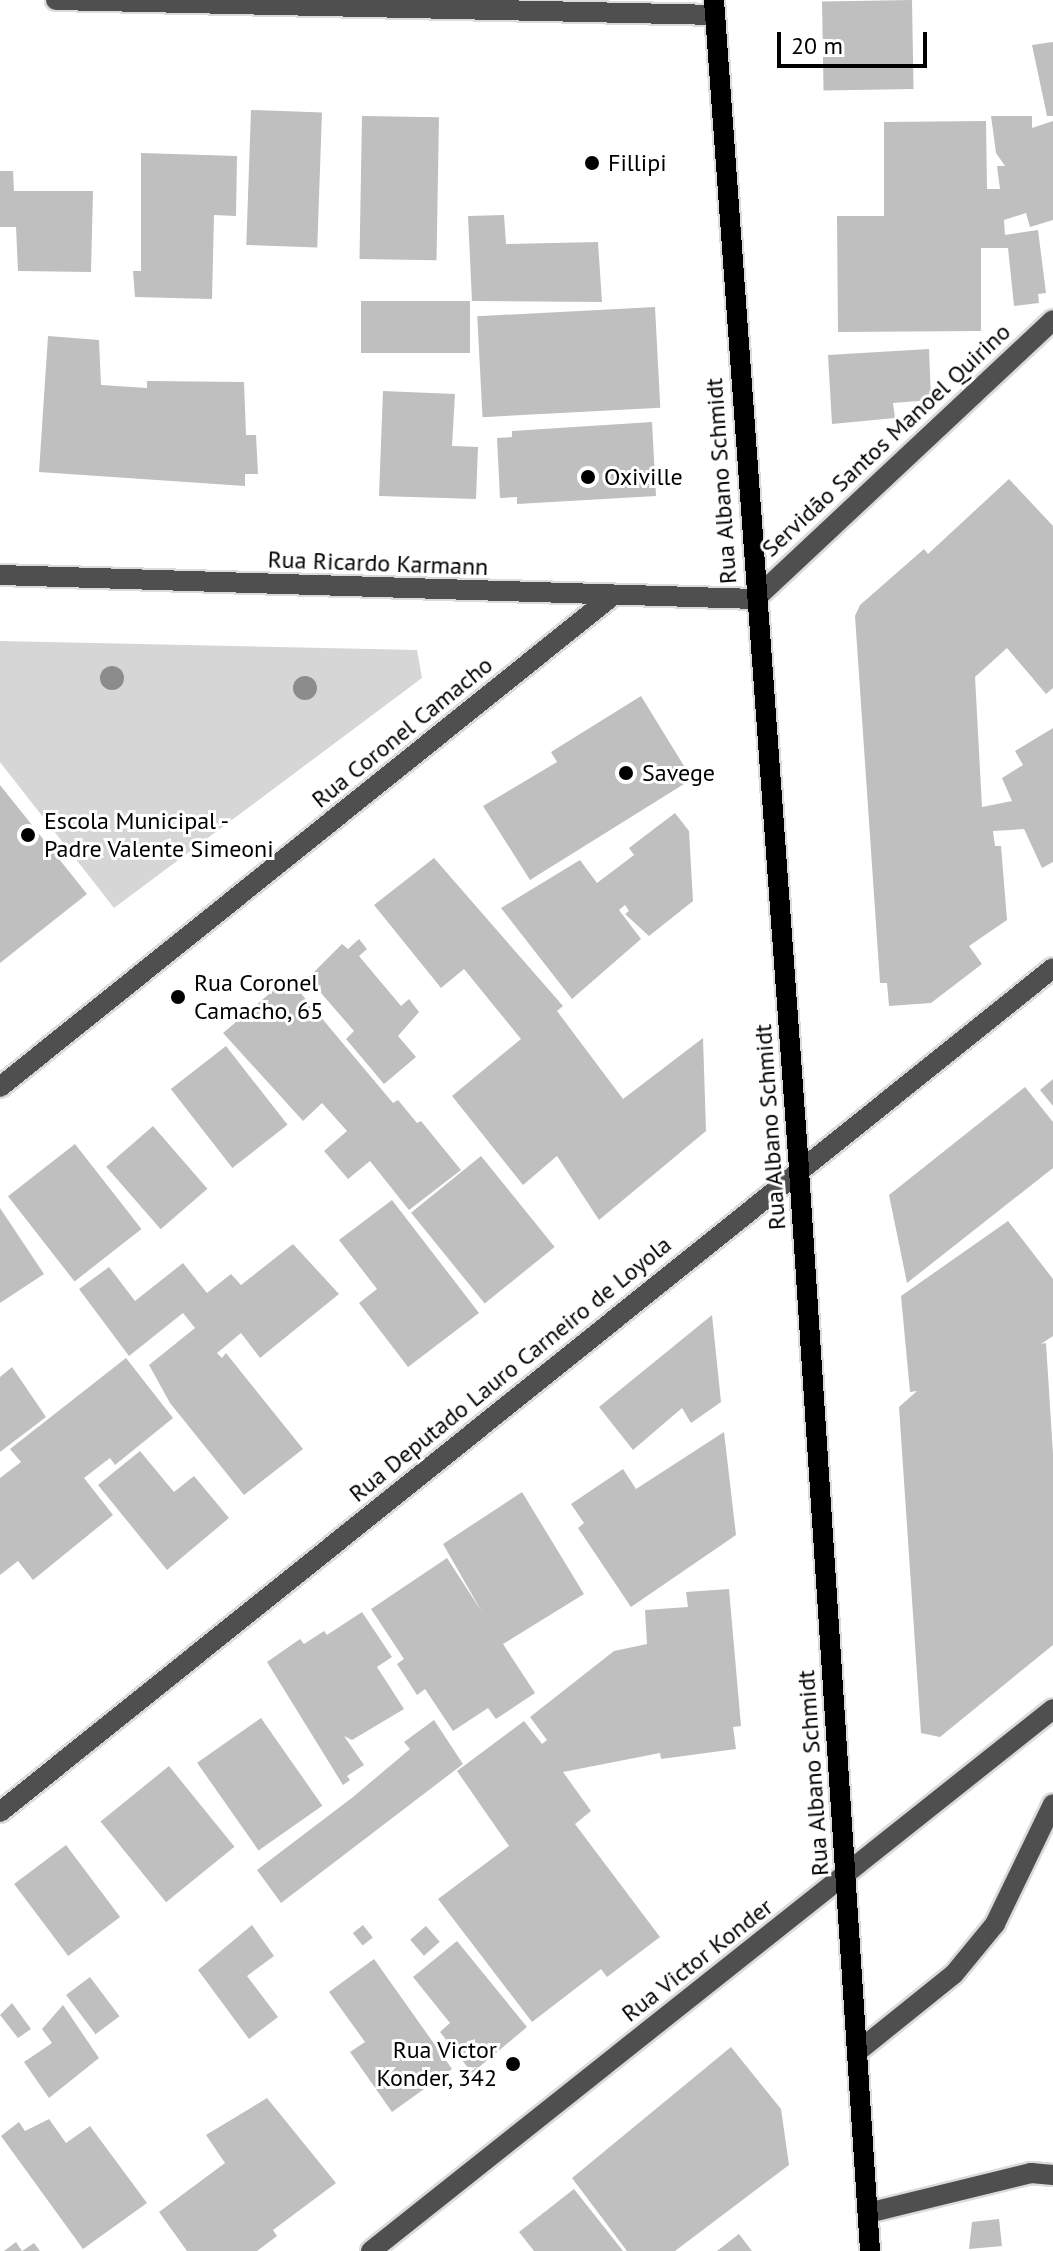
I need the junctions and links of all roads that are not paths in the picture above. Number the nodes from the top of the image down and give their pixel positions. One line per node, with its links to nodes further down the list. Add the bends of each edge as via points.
1 (56, 0): 2 (street)
2 (714, 8): 6 (main road, Rua Albano Schmidt)
3 (1053, 320): 6 (street, Servidão Santos Manoel Quirino)
4 (0, 575): 5 (street, Rua Ricardo Karmann)
5 (611, 597): 6 (street, Rua Ricardo Karmann); 8 (street, Rua Coronel Camacho)
6 (755, 599): 9 (main road, Rua Albano Schmidt)
7 (1053, 968): 9 (street, Rua Deputado Lauro Carneiro de Loyola)
8 (0, 1087)
9 (799, 1170): 12 (street, Rua Deputado Lauro Carneiro de Loyola); 13 (main road, Rua Albano Schmidt)
10 (1052, 1711): 13 (street, Rua Victor Konder)
11 (1053, 1804): 14 (street, via 995,1924 954,1974)
12 (0, 1812)
13 (846, 1875): 14 (main road, Rua Albano Schmidt); 17 (street, Rua Victor Konder)
14 (857, 2052): 16 (main road, Rua Albano Schmidt)
15 (1053, 2175): 16 (street, via 1031,2173)
16 (868, 2213): 18 (main road, Rua Albano Schmidt)
17 (371, 2251)
18 (870, 2251)

